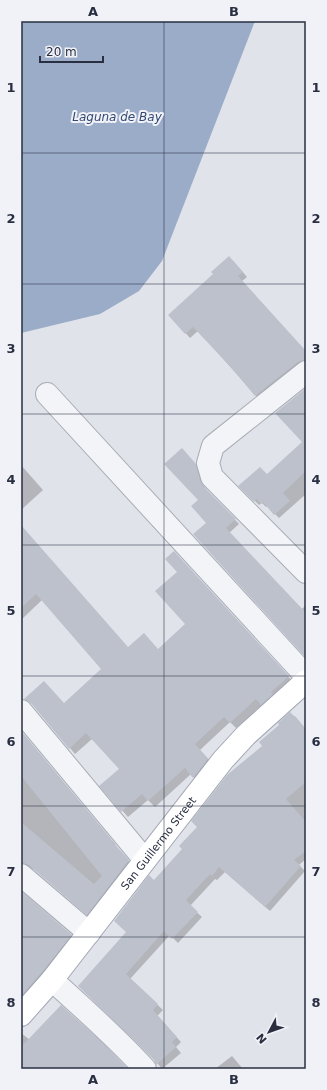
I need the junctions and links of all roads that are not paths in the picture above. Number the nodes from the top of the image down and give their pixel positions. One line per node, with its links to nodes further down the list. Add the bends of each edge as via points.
1 (306, 372): 3 (street, via 213,446 208,463 212,477)
2 (47, 394): 4 (street)
3 (306, 572)
4 (306, 676)
5 (306, 681): 7 (main road, San Guillermo Street, via 268,714 223,760)
6 (21, 711): 7 (street)
7 (145, 860): 9 (main road, San Guillermo Street)
8 (21, 875): 9 (street)
9 (89, 932): 10 (main road, San Guillermo Street)
10 (52, 980): 11 (main road, San Guillermo Street); 12 (street)
11 (21, 1015)
12 (145, 1069)

